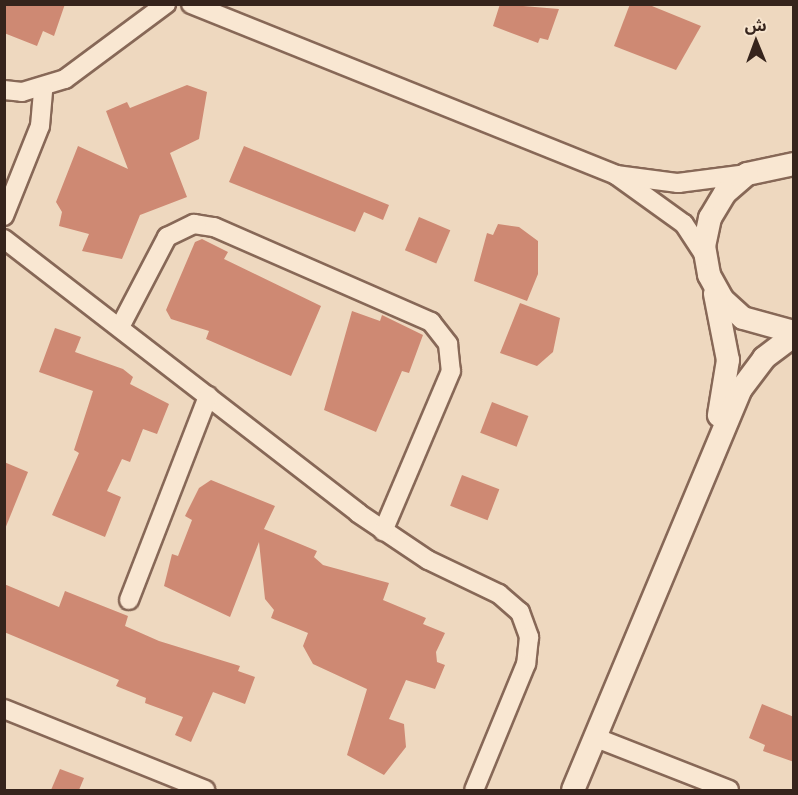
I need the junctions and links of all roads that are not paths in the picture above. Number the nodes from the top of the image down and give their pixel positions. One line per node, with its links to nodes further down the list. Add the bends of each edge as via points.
1 (166, 4): 3 (street, via 65,79)
2 (191, 4): 7 (street)
3 (43, 88): 4 (street); 8 (street, via 40,126)
4 (4, 90)
5 (787, 161): 6 (street)
6 (747, 174): 7 (street, via 678,183); 10 (street, via 725,193 710,218)
7 (616, 175): 10 (street, via 684,224)
8 (4, 216)
9 (4, 239): 11 (street)
10 (708, 267): 12 (street, via 723,300 743,318); 14 (street, via 724,324 728,360)
11 (120, 327): 13 (street); 15 (street, via 167,237 194,224 214,227 431,322 448,344 452,371)
12 (794, 334): 14 (street, via 764,357 741,389)
13 (208, 396): 15 (street); 16 (street)
14 (707, 460): 18 (street)
15 (383, 531): 20 (street, via 499,594 526,624 526,663)
16 (129, 600)
17 (4, 709): 19 (street)
18 (594, 737): 21 (street); 22 (street)
19 (205, 790)
20 (474, 790)
21 (573, 790)
22 (729, 790)

